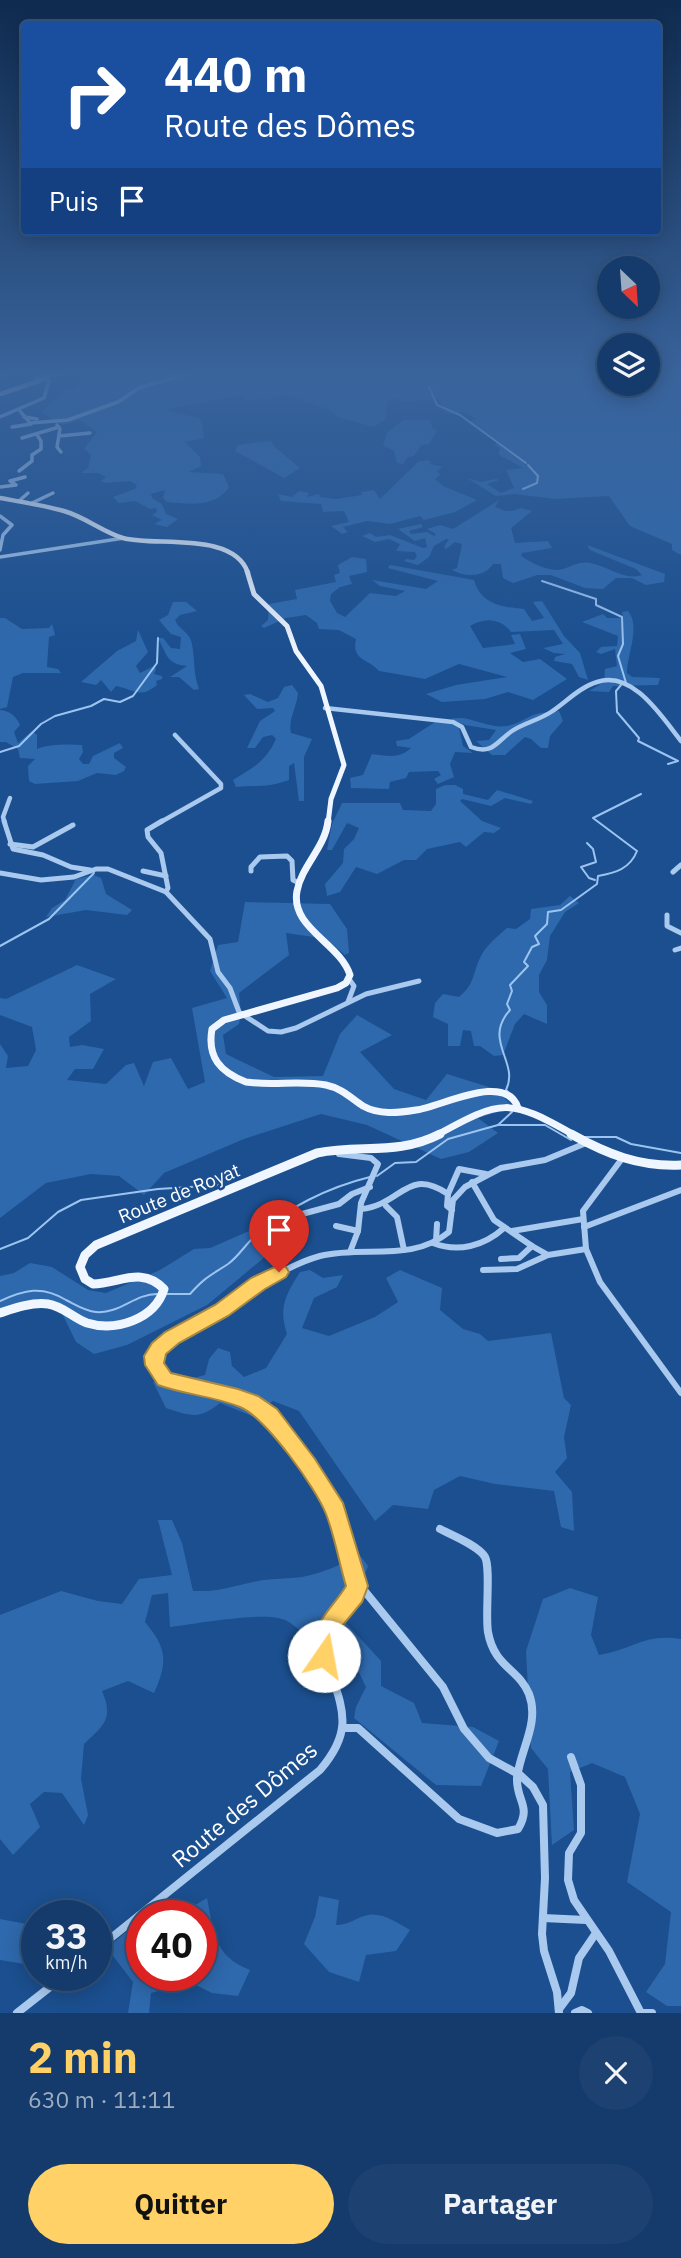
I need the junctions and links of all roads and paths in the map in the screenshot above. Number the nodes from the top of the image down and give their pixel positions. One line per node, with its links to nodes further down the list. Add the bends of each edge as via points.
1 (25, 466): 2 (street)
2 (19, 471)
3 (25, 477): 4 (street, via 10,481 16,485)
4 (0, 487)
5 (28, 493): 8 (street)
6 (53, 493): 9 (street)
7 (1, 500): 8 (main road)
8 (19, 501): 9 (main road)
9 (33, 503): 11 (main road, via 67,512)
10 (0, 516): 12 (street, via 12,525 3,535)
11 (124, 538): 13 (street); 14 (main road, via 217,546 243,564 251,590 290,632 296,651 321,686)
12 (0, 550)
13 (0, 557)
14 (326, 708): 16 (street, via 448,721 462,727 471,747 489,750 594,683 609,680 624,684 653,705); 27 (main road, via 345,770 331,797 325,836)
15 (175, 736): 26 (street, via 221,788 147,830 161,853)
16 (681, 741)
17 (10, 798): 19 (street, via 3,817)
18 (73, 825): 19 (street, via 33,847)
19 (10, 844): 21 (street, via 22,853 46,855 61,865)
20 (681, 865): 24 (street)
21 (93, 870): 25 (street, via 82,876 41,880); 28 (street, via 108,869)
22 (143, 871): 26 (street)
23 (251, 871): 27 (street, via 260,857 287,856 292,861 293,880)
24 (673, 872)
25 (0, 873)
26 (166, 876): 28 (street)
27 (299, 883): 31 (main road, via 295,901 300,914 340,953 349,968)
28 (166, 892): 34 (street, via 210,939 218,972)
29 (667, 915): 30 (street, via 667,926)
30 (681, 933)
31 (349, 979): 33 (street, via 354,986); 34 (main road, via 333,989)
32 (418, 981): 33 (street)
33 (348, 1002): 34 (street, via 328,1015 281,1032 260,1027)
34 (241, 1013): 35 (main road, via 215,1025 211,1036 214,1061 235,1080 329,1085 362,1107 382,1112 438,1105 484,1090 513,1099)
35 (517, 1108): 36 (main road, Route de Royat, via 533,1112); 37 (main road, Route de Royat, via 483,1111 406,1147 337,1149)
36 (586, 1143): 38 (main road, Route de Royat); 40 (street, via 545,1160 508,1165)
37 (309, 1156): 42 (street, via 372,1158 378,1168); 64 (main road, Route de Royat, via 87,1251 79,1264 82,1276 93,1284 148,1275 163,1294 158,1306 145,1314 108,1326 90,1324 50,1304)
38 (621, 1160): 39 (main road, Route de Royat); 49 (street, via 586,1204)
39 (681, 1166)
40 (486, 1174): 41 (street); 44 (street, via 456,1170)
41 (472, 1182): 47 (street, via 455,1196); 53 (street, via 494,1220)
42 (370, 1186): 46 (street); 48 (street, via 340,1204)
43 (681, 1190): 52 (street)
44 (448, 1194): 45 (street, via 431,1181 421,1181); 47 (street, via 447,1206)
45 (386, 1206): 46 (street); 59 (street, via 397,1217)
46 (361, 1209): 54 (street)
47 (452, 1210): 56 (street, via 451,1228)
48 (302, 1214)
49 (583, 1219): 52 (street); 55 (street)
50 (437, 1224): 56 (street)
51 (336, 1226): 54 (street)
52 (583, 1227): 58 (street)
53 (504, 1228): 55 (street); 56 (street, via 475,1245 441,1246)
54 (358, 1231): 60 (street)
55 (512, 1231): 57 (street)
56 (435, 1242): 59 (street)
57 (532, 1246): 61 (street); 62 (street, via 519,1259)
58 (586, 1248): 61 (street); 65 (street, via 605,1290)
59 (404, 1250): 60 (street)
60 (350, 1252): 67 (street, via 327,1254 279,1272 172,1337 154,1356 165,1380 230,1395 270,1415 335,1510)
61 (548, 1255): 63 (street, via 520,1270)
62 (501, 1259)
63 (483, 1270)
64 (0, 1313)
65 (680, 1387)
66 (440, 1529): 70 (street, via 477,1547 487,1561 490,1642 500,1662 529,1692 532,1720)
67 (357, 1586): 68 (street, via 324,1641 324,1656); 70 (street, via 411,1645 443,1687 464,1729 489,1758)
68 (345, 1728): 70 (street, via 358,1728 458,1819 485,1831 510,1832 522,1823 527,1811 518,1790); 74 (street, Route des Dômes, via 339,1747 320,1770)
69 (571, 1757): 72 (street, via 581,1785 581,1833 569,1853 568,1880)
70 (520, 1775): 71 (street, via 543,1805)
71 (543, 1918): 72 (street); 76 (street, via 544,1951)
72 (586, 1920): 73 (street)
73 (596, 1933): 76 (street, via 575,1970 574,1990); 80 (street)
74 (112, 1937)
75 (45, 1991): 77 (street)
76 (559, 2012)
77 (17, 2013)
78 (575, 2013): 79 (street)
79 (588, 2013)
80 (641, 2013): 81 (street)
81 (652, 2013)

